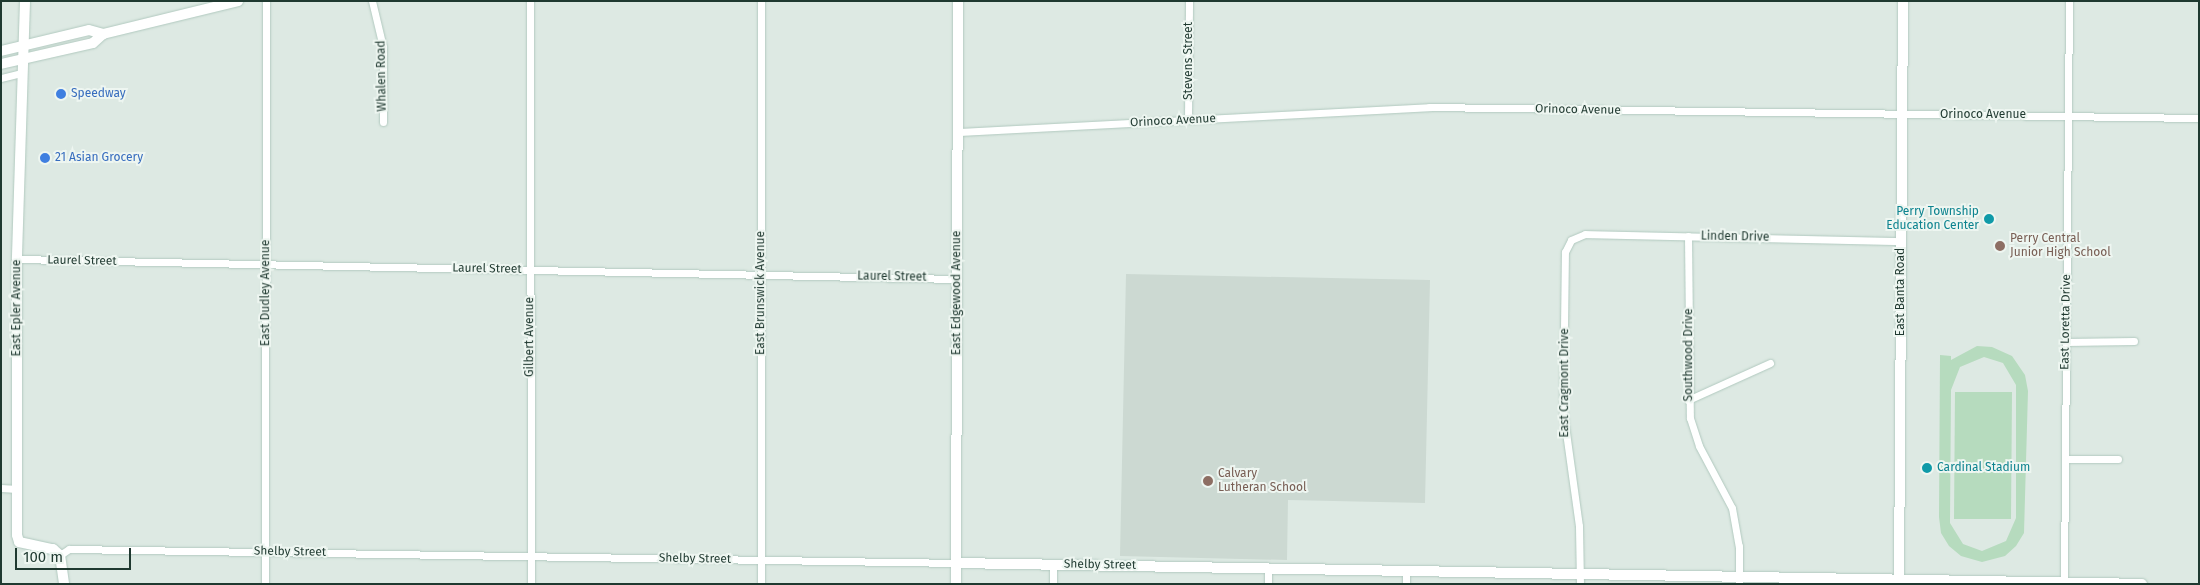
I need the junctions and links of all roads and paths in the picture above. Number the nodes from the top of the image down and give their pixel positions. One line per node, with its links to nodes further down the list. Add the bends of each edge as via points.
1 (25, 1): 12 (street, East Epler Avenue)
2 (238, 1): 11 (street)
3 (266, 1): 28 (street, East Dudley Avenue)
4 (372, 1): 22 (street, Whalen Road, via 383,47)
5 (530, 1): 29 (street, Gilbert Avenue)
6 (761, 1): 30 (street, East Brunswick Avenue)
7 (958, 1): 23 (street, East Edgewood Avenue)
8 (1189, 1): 21 (street, Stevens Street)
9 (1903, 1): 18 (street, East Banta Road)
10 (2069, 1): 19 (street, East Loretta Drive)
11 (103, 34): 12 (street, via 89,30); 14 (street, via 93,42)
12 (24, 45): 13 (street); 14 (street, East Epler Avenue)
13 (1, 51)
14 (22, 59): 15 (street); 16 (street, East Epler Avenue)
15 (1, 64)
16 (21, 74): 17 (street); 27 (street, East Epler Avenue)
17 (1, 78)
18 (1902, 115): 19 (street, Orinoco Avenue); 21 (street, Orinoco Avenue, via 1429,107); 25 (street, East Banta Road)
19 (2068, 115): 20 (street, Orinoco Avenue); 33 (street, East Loretta Drive)
20 (2199, 118)
21 (1188, 120): 23 (street, Orinoco Avenue)
22 (383, 122)
23 (958, 132): 31 (street, East Edgewood Avenue)
24 (1688, 236): 25 (street, Linden Drive); 26 (street, Linden Drive, via 1585,234); 35 (street, Southwood Drive)
25 (1901, 241): 50 (street, East Banta Road)
26 (1570, 242): 48 (street, East Cragmont Drive, via 1565,252 1563,411 1579,526)
27 (17, 259): 28 (street, Laurel Street); 39 (street, East Epler Avenue)
28 (266, 264): 29 (street, Laurel Street); 40 (street, East Dudley Avenue)
29 (530, 269): 30 (street, Laurel Street); 42 (street, Gilbert Avenue)
30 (760, 274): 31 (street, Laurel Street); 43 (street, East Brunswick Avenue)
31 (957, 278): 44 (street, East Edgewood Avenue)
32 (2134, 341): 33 (street)
33 (2066, 342): 36 (street, East Loretta Drive)
34 (1770, 363): 35 (street)
35 (1688, 400): 49 (street, Southwood Drive, via 1696,439 1733,511 1739,546)
36 (2065, 459): 37 (street); 51 (street, East Loretta Drive)
37 (2118, 460)
38 (1, 488): 39 (street)
39 (17, 489): 41 (street, East Epler Avenue, via 19,542 53,550)
40 (265, 552): 41 (street, Shelby Street, via 69,549); 42 (street, Shelby Street); 53 (street, East Dudley Avenue)
41 (60, 555): 52 (street)
42 (531, 556): 43 (street, Shelby Street); 54 (street, Gilbert Avenue)
43 (761, 560): 44 (street, Shelby Street); 55 (street, East Brunswick Avenue)
44 (956, 563): 45 (street, Shelby Street); 56 (street, East Edgewood Avenue)
45 (1053, 564): 46 (street, Shelby Street); 57 (street)
46 (1268, 568): 47 (street, Shelby Street); 58 (street)
47 (1406, 570): 48 (street, Shelby Street); 59 (street)
48 (1580, 579): 49 (street, Shelby Street)
49 (1739, 580): 50 (street, Shelby Street)
50 (1899, 581): 51 (street, Shelby Street)
51 (2064, 582): 60 (street, Shelby Street)
52 (64, 584)
53 (265, 584)
54 (531, 584)
55 (761, 584)
56 (956, 584)
57 (1053, 584)
58 (1268, 584)
59 (1406, 584)
60 (2142, 584)

